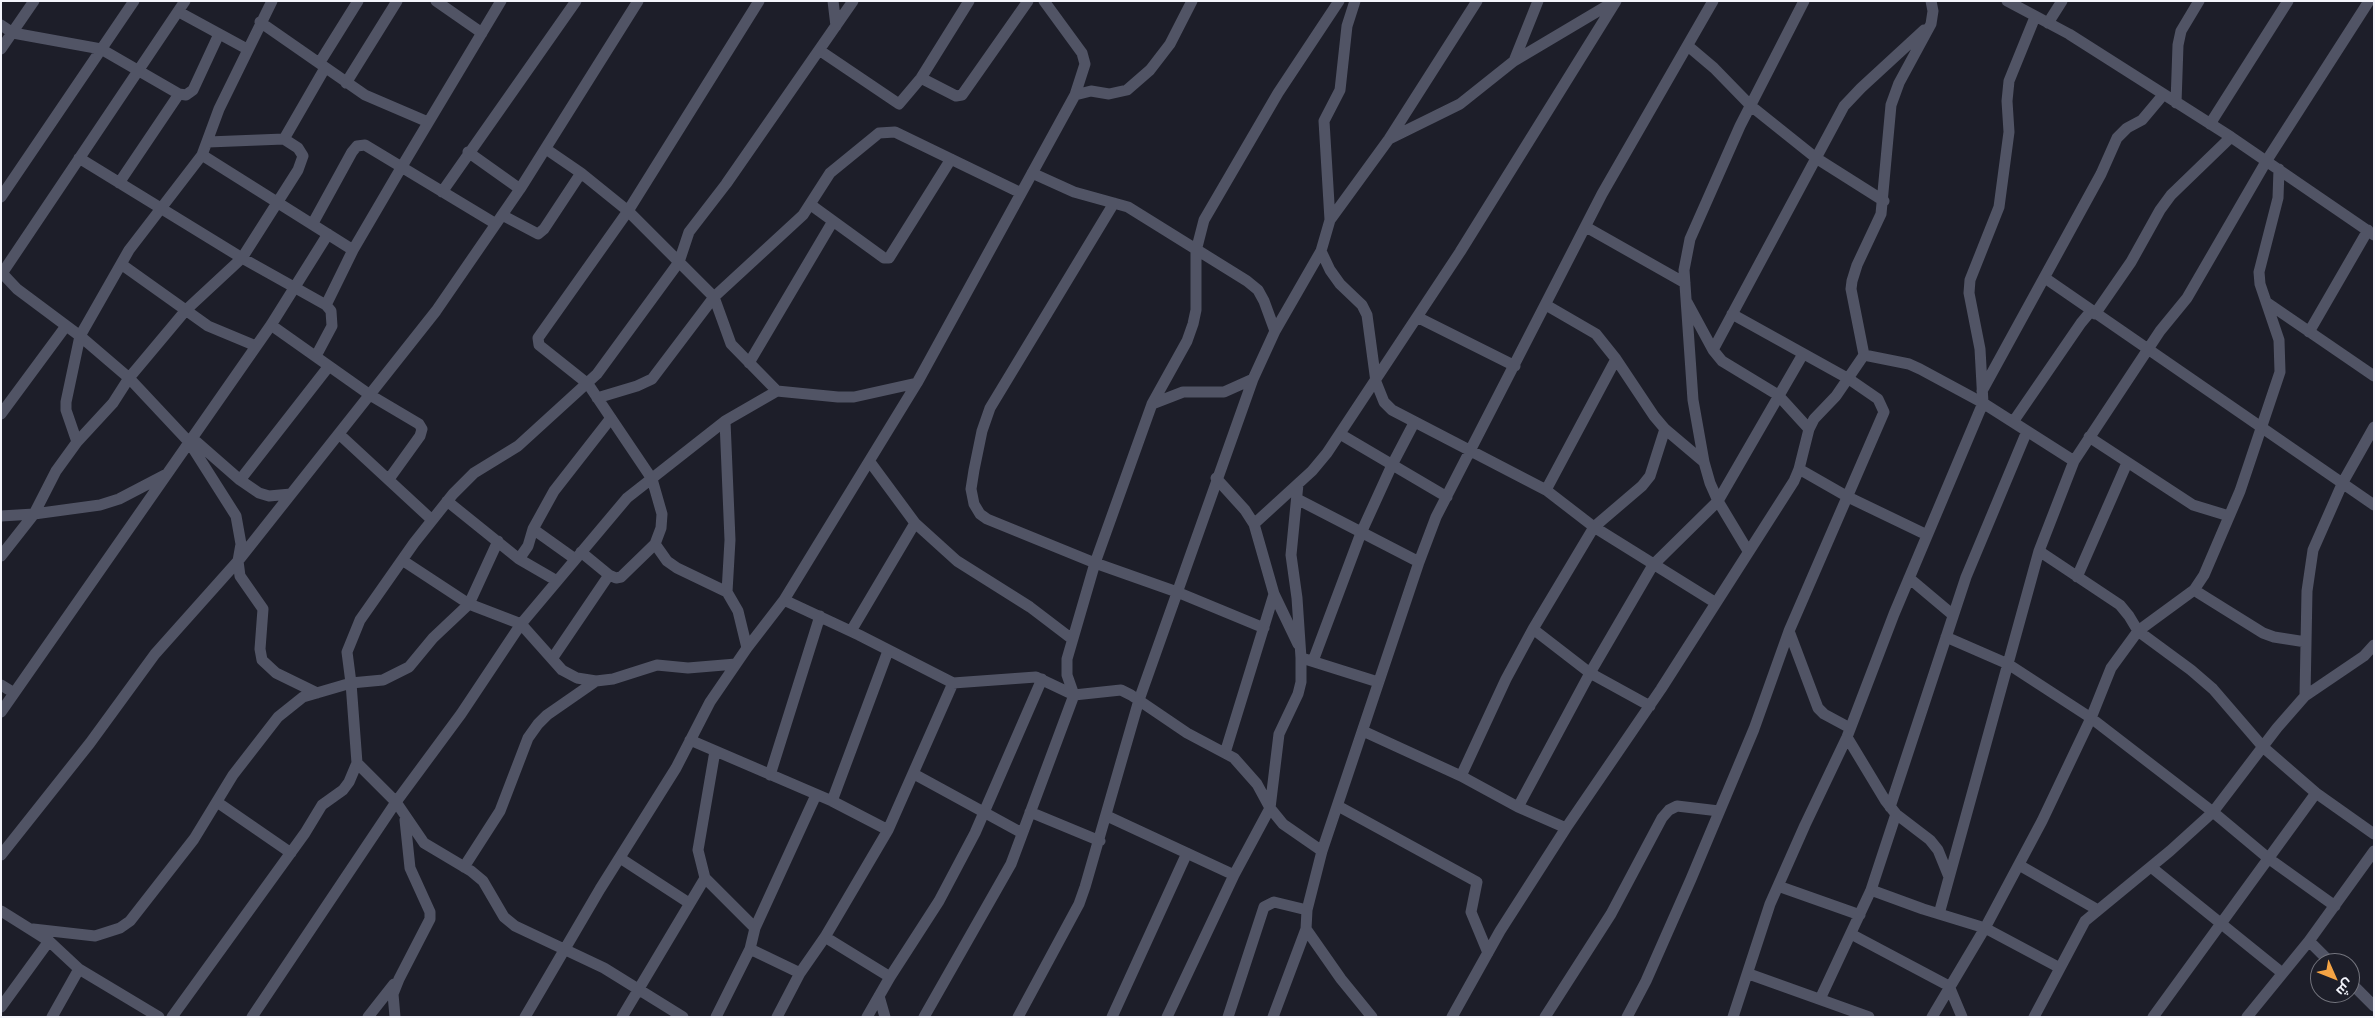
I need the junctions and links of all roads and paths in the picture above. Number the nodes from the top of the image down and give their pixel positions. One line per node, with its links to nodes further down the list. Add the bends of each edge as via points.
1 (34, 1): 38 (street)
2 (134, 1): 43 (street)
3 (185, 1): 31 (street)
4 (272, 1): 33 (street)
5 (358, 1): 47 (street)
6 (397, 1): 50 (street)
7 (436, 1): 39 (street)
8 (501, 1): 39 (street)
9 (576, 1): 63 (street)
10 (638, 1): 62 (street)
11 (759, 1): 83 (street)
12 (833, 1): 37 (street)
13 (853, 1): 37 (street)
14 (969, 1): 49 (street)
15 (1028, 1): 49 (street, via 962,95 956,96)
16 (1044, 1): 52 (street, via 1082,53 1084,64)
17 (1192, 1): 52 (street, via 1170,44 1150,70 1127,90)
18 (1338, 1): 92 (street, via 1278,93 1209,209)
19 (1355, 1): 85 (street, via 1347,26 1340,90 1324,121)
20 (1477, 1): 60 (street)
21 (1538, 1): 46 (street)
22 (1616, 1): 46 (street); 109 (street)
23 (1713, 1): 41 (street)
24 (1804, 1): 55 (street)
25 (1931, 1): 35 (street)
26 (2007, 1): 32 (street)
27 (2062, 1): 34 (street)
28 (2199, 1): 54 (street, via 2181,31)
29 (2288, 1): 57 (street)
30 (2369, 1): 68 (street)
31 (179, 12): 40 (street); 48 (street)
32 (2035, 16): 34 (street); 135 (street, via 2009,81 2008,145 1999,207 1970,280 1969,293 1979,342)
33 (260, 22): 44 (street); 47 (street)
34 (2048, 23): 53 (street)
35 (1931, 24): 66 (street, via 1844,106); 78 (street, via 1898,82 1891,105)
36 (1, 25): 38 (street)
37 (836, 26): 45 (street)
38 (13, 33): 42 (street); 43 (street)
39 (482, 33): 56 (street)
40 (219, 34): 44 (street); 51 (street, via 193,90 186,95)
41 (1688, 46): 55 (street); 88 (street)
42 (1, 49)
43 (101, 49): 48 (street); 77 (street)
44 (247, 49): 61 (street, via 219,109)
45 (819, 50): 49 (street, via 899,104); 95 (street, via 689,232)
46 (1514, 61): 60 (street, via 1460,104)
47 (323, 65): 50 (street); 59 (street)
48 (140, 70): 51 (street); 65 (street)
49 (921, 78)
50 (346, 83): 56 (street, via 365,95)
51 (179, 94): 73 (street)
52 (1075, 95): 72 (street)
53 (2163, 95): 54 (street); 98 (street, via 2142,120 2117,138)
54 (2176, 103): 57 (street)
55 (1751, 106): 66 (street); 99 (street, via 1690,239)
56 (428, 122): 69 (street)
57 (2210, 124): 58 (street)
58 (2231, 137): 68 (street); 107 (street, via 2160,210 2131,262)
59 (284, 139): 61 (street); 79 (street, via 298,148 302,156 298,170)
60 (1389, 139): 85 (street)
61 (208, 142): 64 (street)
62 (546, 149): 71 (street); 74 (street)
63 (468, 152): 74 (street); 75 (street)
64 (202, 154): 79 (street); 82 (street)
65 (79, 158): 73 (street); 97 (street)
66 (1816, 158): 78 (street); 108 (street)
67 (951, 159): 76 (street); 81 (street, via 895,132 879,133 830,172); 86 (street, via 889,258 884,258)
68 (2267, 160): 70 (street); 116 (street, via 2187,298)
69 (401, 168): 75 (street); 87 (street, via 365,145 357,146); 91 (street)
70 (2279, 169): 89 (street); 103 (street, via 2278,198 2259,272)
71 (580, 173): 83 (street); 84 (street, via 538,234)
72 (1032, 173): 76 (street); 80 (street, via 1074,192)
73 (119, 183): 82 (street)
74 (520, 190): 84 (street)
75 (442, 192): 84 (street)
76 (1021, 192): 130 (street)
77 (1, 197)
78 (1884, 201): 120 (street, via 1852,281)
79 (278, 203): 87 (street); 94 (street)
80 (1114, 203): 92 (street, via 1141,214); 195 (street, via 990,408 982,431 971,489 974,504 987,519)
81 (810, 205): 86 (street); 101 (street, via 796,222)
82 (160, 209): 94 (street); 96 (street)
83 (628, 211): 95 (street); 131 (street, via 537,342)
84 (499, 220): 133 (street, via 436,311)
85 (1330, 220): 93 (street)
86 (833, 221): 122 (street)
87 (313, 223): 90 (street)
88 (1586, 227): 99 (street); 105 (street)
89 (2371, 233): 113 (street)
90 (328, 234): 91 (street); 100 (street)
91 (353, 250): 104 (street)
92 (1196, 251): 112 (street, via 1258,290); 137 (street, via 1194,324)
93 (1321, 251): 112 (street); 129 (street, via 1335,277 1368,315)
94 (242, 258): 100 (street); 106 (street)
95 (679, 262): 101 (street); 131 (street)
96 (121, 264): 106 (street); 114 (street)
97 (2, 273): 111 (street, via 17,289)
98 (2045, 278): 107 (street); 135 (street)
99 (1685, 284): 102 (street)
100 (294, 289): 104 (street); 110 (street)
101 (714, 297): 122 (street, via 731,344); 136 (street, via 652,379)
102 (1685, 298): 117 (street); 156 (street, via 1693,400)
103 (2266, 302): 113 (street); 143 (street, via 2279,340 2281,357 2280,372)
104 (326, 304): 119 (street, via 331,311 332,326)
105 (1546, 304): 121 (street, via 1596,334); 124 (street)
106 (186, 310): 115 (street, via 208,326); 126 (street)
107 (2093, 313): 116 (street); 141 (street, via 2081,323)
108 (1732, 314): 117 (street); 118 (street)
109 (1417, 317): 124 (street); 129 (street)
110 (271, 325): 115 (street); 119 (street)
111 (66, 326): 114 (street); 138 (street)
112 (1276, 331): 127 (street)
113 (2309, 332): 125 (street)
114 (80, 336): 126 (street); 152 (street, via 66,402)
115 (256, 346): 151 (street)
116 (2149, 348): 143 (street); 150 (street)
117 (1713, 350): 134 (street, via 1731,367)
118 (1803, 354): 128 (street); 134 (street)
119 (316, 356): 123 (street)
120 (1864, 356): 128 (street); 135 (street, via 1909,364)
121 (1616, 359): 145 (street); 167 (street)
122 (749, 363): 132 (street)
123 (329, 366): 133 (street); 164 (street)
124 (1515, 366): 153 (street)
125 (2374, 376)
126 (129, 378): 151 (street); 152 (street, via 112,403)
127 (1253, 379): 137 (street, via 1224,392 1182,392); 161 (street)
128 (1849, 379): 146 (street); 169 (street, via 1878,399 1884,412)
129 (1376, 382): 142 (street, via 1384,402); 149 (street)
130 (917, 383): 132 (street, via 854,397); 155 (street)
131 (588, 384): 136 (street); 173 (street, via 518,446 474,473)
132 (777, 390): 140 (street)
133 (370, 395): 148 (street); 162 (street, via 419,424 422,429)
134 (1778, 395): 146 (street); 172 (street)
135 (1982, 397): 141 (street); 184 (street)
136 (597, 398): 139 (street)
137 (1152, 404): 195 (street)
138 (1, 414)
139 (611, 418): 163 (street); 182 (street, via 554,491)
140 (724, 421): 163 (street); 202 (street, via 730,540)
141 (2013, 422): 147 (street)
142 (1414, 423): 153 (street); 158 (street)
143 (2262, 426): 165 (street); 177 (street)
144 (2374, 427): 165 (street)
145 (1665, 429): 156 (street); 181 (street, via 1650,476)
146 (1809, 429): 159 (street)
147 (2027, 431): 154 (street); 208 (street)
148 (340, 434): 162 (street); 168 (street)
149 (1340, 434): 158 (street); 166 (street, via 1312,472)
150 (2089, 437): 154 (street); 157 (street)
151 (191, 440): 160 (street); 164 (street); 193 (street, via 236,516 241,544)
152 (77, 442): 175 (street, via 56,471)
153 (1472, 451): 167 (street); 170 (street)
154 (2074, 461): 188 (street)
155 (870, 462): 179 (street); 205 (street)
156 (1704, 462): 172 (street)
157 (2127, 463): 177 (street, via 2193,505); 198 (street)
158 (1392, 465): 170 (street); 183 (street)
159 (1799, 469): 169 (street); 187 (street)
160 (166, 474): 175 (street, via 119,499 100,505); 233 (street)
161 (1216, 478): 180 (street); 203 (street)
162 (389, 479): 178 (street)
163 (652, 479): 186 (street, via 662,514 662,528); 189 (street, via 627,498)
164 (240, 480): 168 (street, via 269,496)
165 (2343, 482): 174 (street); 218 (street, via 2313,550 2309,568)
166 (1298, 484): 171 (street); 180 (street)
167 (1546, 490): 181 (street)
168 (291, 494): 193 (street)
169 (1848, 497): 184 (street); 214 (street)
170 (1446, 498): 194 (street)
171 (1297, 499): 183 (street); 222 (street, via 1291,556)
172 (1718, 501): 187 (street); 196 (street)
173 (447, 502): 178 (street); 185 (street)
174 (2374, 504)
175 (34, 514): 176 (street); 190 (street)
176 (1, 516)
177 (2229, 516): 201 (street, via 2204,575)
178 (432, 520): 192 (street)
179 (915, 523): 213 (street); 217 (street, via 957,561 1030,607)
180 (1254, 524): 204 (street)
181 (1594, 527): 196 (street); 212 (street)
182 (533, 529): 189 (street); 191 (street, via 528,546)
183 (1361, 533): 194 (street); 222 (street)
184 (1927, 535): 199 (street)
185 (498, 541): 191 (street); 207 (street)
186 (654, 544): 197 (street, via 621,577); 202 (street, via 677,568)
187 (1748, 551): 206 (street)
188 (2039, 551): 198 (street); 225 (street)
189 (578, 555): 197 (street); 200 (street)
190 (1, 556)
191 (519, 558): 200 (street)
192 (402, 560): 207 (street); 230 (street, via 360,620 348,645 346,652)
193 (238, 561): 234 (street, via 240,576 263,609 262,660 276,673); 275 (street, via 155,654)
194 (1419, 562): 229 (street)
195 (1095, 564): 203 (street); 217 (street)
196 (1653, 565): 206 (street); 226 (street)
197 (610, 575): 223 (street)
198 (2077, 577): 215 (street, via 2120,605)
199 (1909, 578): 208 (street); 242 (street)
200 (557, 581): 210 (street)
201 (2194, 590): 215 (street); 218 (street, via 2263,633)
202 (727, 592): 220 (street, via 738,610)
203 (1177, 592): 211 (street); 237 (street)
204 (1274, 594): 211 (street); 222 (street)
205 (784, 600): 209 (street); 220 (street)
206 (1716, 603): 238 (street)
207 (469, 604): 210 (street); 230 (street, via 433,638 409,667 383,680)
208 (1953, 615): 216 (street)
209 (820, 616): 213 (street); 249 (street)
210 (522, 624): 223 (street); 254 (street, via 462,714)
211 (1264, 628): 246 (street)
212 (1533, 629): 226 (street); 250 (street)
213 (850, 631): 221 (street)
214 (1789, 631): 242 (street, via 1818,708); 260 (street, via 1754,729)
215 (2138, 632): 240 (street, via 2111,668); 244 (street, via 2213,689)
216 (1946, 637): 225 (street); 259 (street)
217 (1072, 639): 235 (street, via 1067,675)
218 (2306, 642): 236 (street)
219 (2374, 645): 236 (street, via 2364,656)
220 (747, 648): 224 (street)
221 (888, 650): 231 (street); 255 (street)
222 (1305, 656): 229 (street); 258 (street, via 1298,694 1279,734)
223 (552, 659): 228 (street, via 562,670 577,678)
224 (736, 664): 228 (street, via 688,668 657,665); 243 (street, via 710,702)
225 (2008, 664): 240 (street); 283 (street)
226 (1590, 673): 238 (street); 257 (street)
227 (1042, 679): 231 (street, via 1011,678); 235 (street); 263 (street)
228 (596, 682): 279 (street, via 548,715 528,738 508,796)
229 (1378, 682): 241 (street)
230 (351, 683): 234 (street); 247 (street)
231 (952, 684): 248 (street)
232 (1, 685): 233 (street)
233 (14, 693): 239 (street)
234 (317, 693): 253 (street, via 303,697 278,717 233,775)
235 (1074, 695): 237 (street, via 1121,690); 261 (street)
236 (2305, 696): 244 (street)
237 (1139, 700): 246 (street, via 1179,728); 265 (street)
238 (1650, 706): 266 (street)
239 (1, 712)
240 (2091, 718): 262 (street); 278 (street)
241 (1363, 731): 250 (street); 256 (street)
242 (1848, 733): 259 (street, via 1875,786); 284 (street)
243 (690, 740): 245 (street); 276 (street)
244 (2263, 748): 251 (street); 262 (street)
245 (715, 751): 249 (street); 282 (street, via 698,850)
246 (1225, 753): 258 (street, via 1239,763 1257,784)
247 (357, 763): 254 (street); 273 (street, via 343,790 322,805)
248 (914, 774): 263 (street); 267 (street)
249 (770, 775): 252 (street)
250 (1461, 776): 257 (street)
251 (2316, 793): 269 (street); 277 (street)
252 (816, 795): 255 (street); 294 (street)
253 (217, 802): 273 (street); 296 (street, via 194,839 130,920 120,928 95,936)
254 (396, 802): 264 (street); 323 (street)
255 (832, 802): 267 (street)
256 (1338, 806): 271 (street); 304 (street, via 1477,882 1471,912)
257 (1518, 807): 266 (street)
258 (1270, 808): 271 (street, via 1283,824); 281 (street)
259 (1893, 810): 283 (street, via 1930,840 1945,864); 285 (street)
260 (1719, 811): 341 (street, via 1678,806 1662,818 1611,914); 342 (street)
261 (1030, 812): 268 (street); 270 (street)
262 (2213, 812): 277 (street); 280 (street)
263 (985, 813): 268 (street); 311 (street, via 939,901)
264 (404, 815): 279 (street, via 424,843); 312 (street, via 410,868 430,912 430,919)
265 (1107, 816): 270 (street); 274 (street)
266 (1566, 828): 304 (street)
267 (888, 830): 299 (street)
268 (1022, 833): 333 (street, via 1011,864)
269 (2374, 834)
270 (1100, 841): 334 (street, via 1079,904)
271 (1322, 851): 288 (street)
272 (2374, 851): 287 (street)
273 (291, 853): 322 (street)
274 (1187, 853): 281 (street); 335 (street)
275 (1, 855)
276 (620, 858): 286 (street); 303 (street)
277 (2268, 858): 287 (street); 293 (street)
278 (2019, 865): 289 (street); 295 (street)
279 (464, 867): 303 (street, via 486,885 504,917)
280 (2151, 867): 289 (street); 293 (street)
281 (1234, 875): 336 (street)
282 (705, 878): 286 (street); 294 (street)
283 (1949, 879): 292 (street)
284 (1778, 886): 291 (street); 310 (street)
285 (1872, 890): 291 (street); 292 (street)
286 (689, 902): 314 (street)
287 (2335, 906): 301 (street)
288 (1307, 910): 297 (street); 337 (street, via 1274,902 1264,907)
289 (2098, 910): 306 (street, via 2085,921)
290 (1, 911): 296 (street)
291 (1860, 914): 298 (street)
292 (1939, 914): 295 (street)
293 (2220, 923): 308 (street); 348 (street)
294 (755, 928): 302 (street)
295 (1985, 928): 306 (street); 313 (street)
296 (33, 929): 300 (street)
297 (1306, 929): 338 (street); 339 (street)
298 (1851, 934): 313 (street); 317 (street)
299 (825, 936): 309 (street); 311 (street)
300 (49, 941): 307 (street); 319 (street)
301 (2309, 941): 305 (street); 308 (street)
302 (750, 949): 309 (street); 329 (street)
303 (564, 951): 314 (street); 326 (street)
304 (1488, 953): 340 (street)
305 (2321, 953)
306 (2060, 968): 347 (street)
307 (79, 969): 320 (street); 321 (street)
308 (2281, 972): 349 (street)
309 (800, 973): 330 (street)
310 (1749, 974): 317 (street); 343 (street)
311 (890, 977): 316 (street)
312 (399, 979): 324 (street); 325 (street, via 394,994)
313 (1948, 986): 345 (street); 346 (street)
314 (638, 988): 327 (street); 328 (street)
315 (2360, 992): 318 (street)
316 (879, 996): 331 (street); 332 (street)
317 (1820, 999): 344 (street)
318 (2374, 1006)
319 (1, 1007)
320 (52, 1017)
321 (159, 1017)
322 (172, 1017)
323 (252, 1017)
324 (368, 1017)
325 (396, 1017)
326 (525, 1017)
327 (622, 1017)
328 (682, 1017)
329 (716, 1017)
330 (777, 1017)
331 (868, 1017)
332 (884, 1017)
333 (924, 1017)
334 (1018, 1017)
335 (1112, 1017)
336 (1167, 1017)
337 (1228, 1017)
338 (1273, 1017)
339 (1372, 1017)
340 (1452, 1017)
341 (1545, 1017)
342 (1628, 1017)
343 (1733, 1017)
344 (1869, 1017)
345 (1932, 1017)
346 (1962, 1017)
347 (2034, 1017)
348 (2153, 1017)
349 (2247, 1017)

